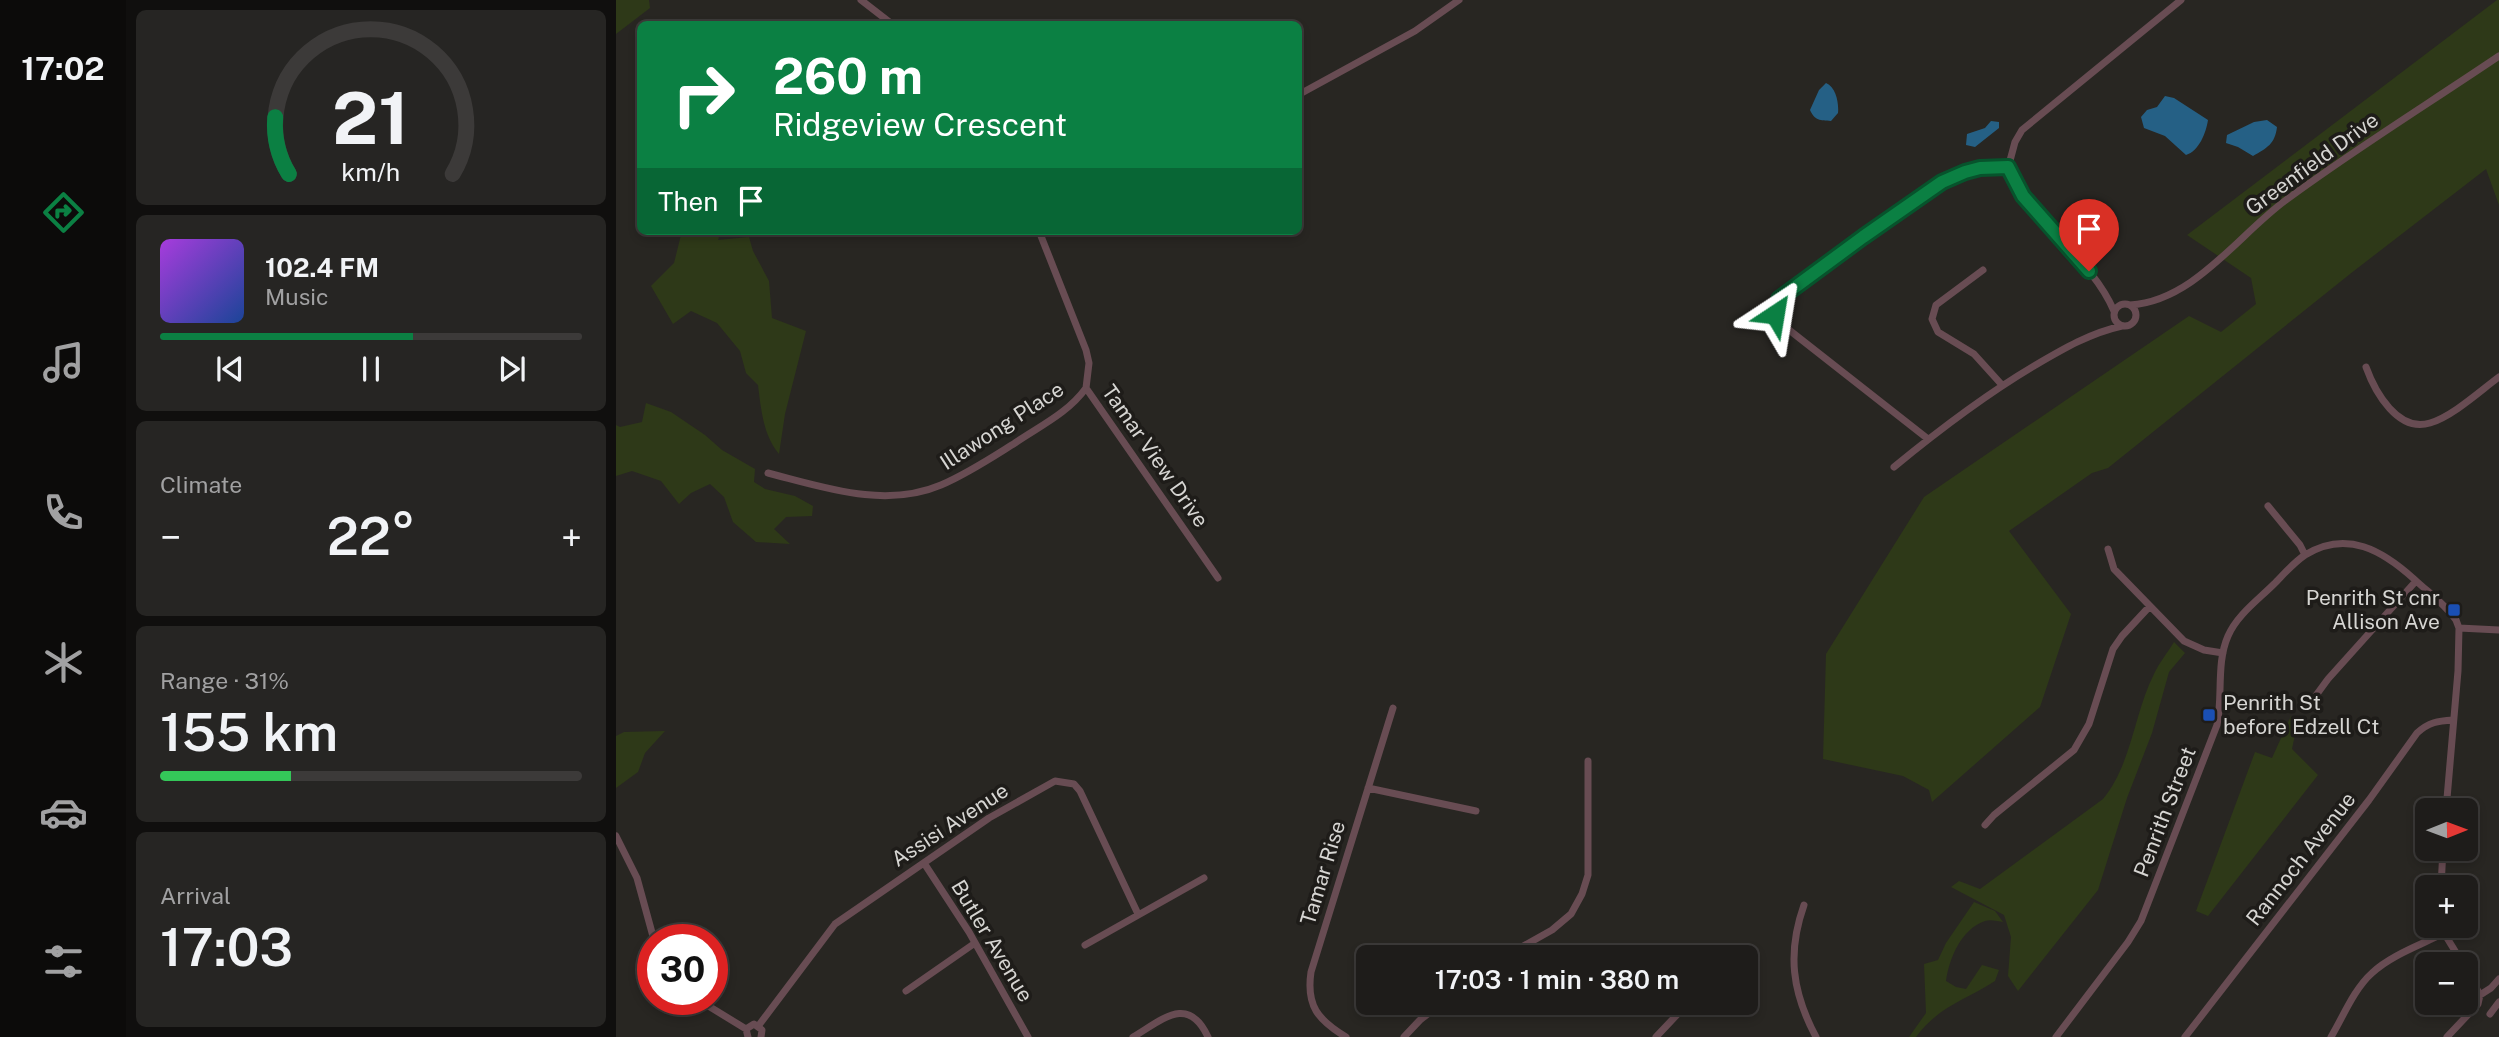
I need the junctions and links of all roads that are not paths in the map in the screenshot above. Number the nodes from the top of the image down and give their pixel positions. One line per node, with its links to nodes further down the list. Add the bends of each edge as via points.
1 (861, 0): 4 (street)
2 (1459, 0): 6 (street, via 1415,32)
3 (2181, 0): 7 (street, via 2022,130)
4 (888, 21)
5 (2499, 56): 11 (street, Greenfield Drive, via 2286,200 2190,281)
6 (1302, 93)
7 (2008, 167): 10 (street, via 2023,196); 21 (street, via 1973,170 1942,182 1786,292 1775,306 1779,322)
8 (1041, 235): 20 (street, Tamar View Drive, via 1086,350)
9 (1983, 270): 19 (street, via 1936,305 1933,319 1938,332 1975,354)
10 (2106, 292): 12 (street); 13 (street)
11 (2148, 304): 12 (street, Greenfield Drive); 14 (street, Greenfield Drive)
12 (2128, 305): 13 (street, via 2118,306); 14 (street, via 2136,314)
13 (2114, 312): 15 (street); 16 (street)
14 (2134, 320): 15 (street)
15 (2123, 326): 16 (street)
16 (2099, 331): 19 (street)
17 (2366, 367): 18 (street, via 2396,415 2423,425 2439,420)
18 (2499, 377)
19 (2002, 385): 21 (street)
20 (1086, 388): 23 (street, Illawong Place, via 1063,412 967,472 923,491 850,494); 27 (street, Tamar View Drive)
21 (1928, 439): 22 (street)
22 (1894, 467)
23 (768, 473)
24 (2268, 506): 26 (street)
25 (2108, 549): 29 (street, via 2114,569)
26 (2305, 555): 28 (street, Penrith Street, via 2335,545 2364,546 2383,553); 32 (street, Penrith Street, via 2241,617 2227,637)
27 (1218, 578)
28 (2416, 581): 30 (street, Penrith Street, via 2450,612); 34 (street)
29 (2150, 607): 32 (street, via 2184,641); 40 (street, via 2113,649 2089,724 2074,750)
30 (2459, 628): 31 (street); 35 (street)
31 (2499, 630)
32 (2223, 653): 70 (street, Penrith Street, via 2217,725 2152,894 2128,942)
33 (1393, 708): 37 (street, Tamar Rise)
34 (2306, 709)
35 (2453, 720): 38 (street); 71 (street, Rannoch Avenue, via 2426,724 2417,733)
36 (1588, 761): 50 (street, via 1588,875 1582,894 1571,914)
37 (1368, 788): 39 (street); 66 (street, Tamar Rise, via 1309,985 1319,1016)
38 (2447, 798)
39 (1476, 811)
40 (1985, 825)
41 (616, 836): 46 (street, via 637,878)
42 (924, 863): 45 (street, Assisi Avenue, via 989,818 1055,780 1064,781 1080,791); 48 (street, Butler Avenue); 60 (street, Assisi Avenue, via 835,924)
43 (1204, 878): 45 (street)
44 (1804, 905): 69 (street, via 1793,949 1794,971)
45 (1138, 914): 49 (street)
46 (650, 924)
47 (2431, 938): 72 (street, via 2372,973)
48 (975, 943): 52 (street); 63 (street, Butler Avenue)
49 (1085, 945)
50 (1525, 945)
51 (2499, 979): 54 (street)
52 (906, 990)
53 (2478, 991): 54 (street)
54 (2480, 995): 73 (street, via 2478,1004)
55 (2499, 1002): 56 (street)
56 (2490, 1014)
57 (721, 1015): 61 (street)
58 (1426, 1015): 67 (street)
59 (1677, 1015): 68 (street)
60 (759, 1025): 61 (street, via 752,1024); 62 (street)
61 (747, 1033)
62 (761, 1037)
63 (1028, 1037)
64 (1133, 1037): 65 (street, via 1176,1013 1192,1015)
65 (1208, 1037)
66 (1346, 1037)
67 (1404, 1037)
68 (1656, 1037)
69 (1816, 1037)
70 (2056, 1037)
71 (2185, 1037)
72 (2331, 1037)
73 (2447, 1037)

